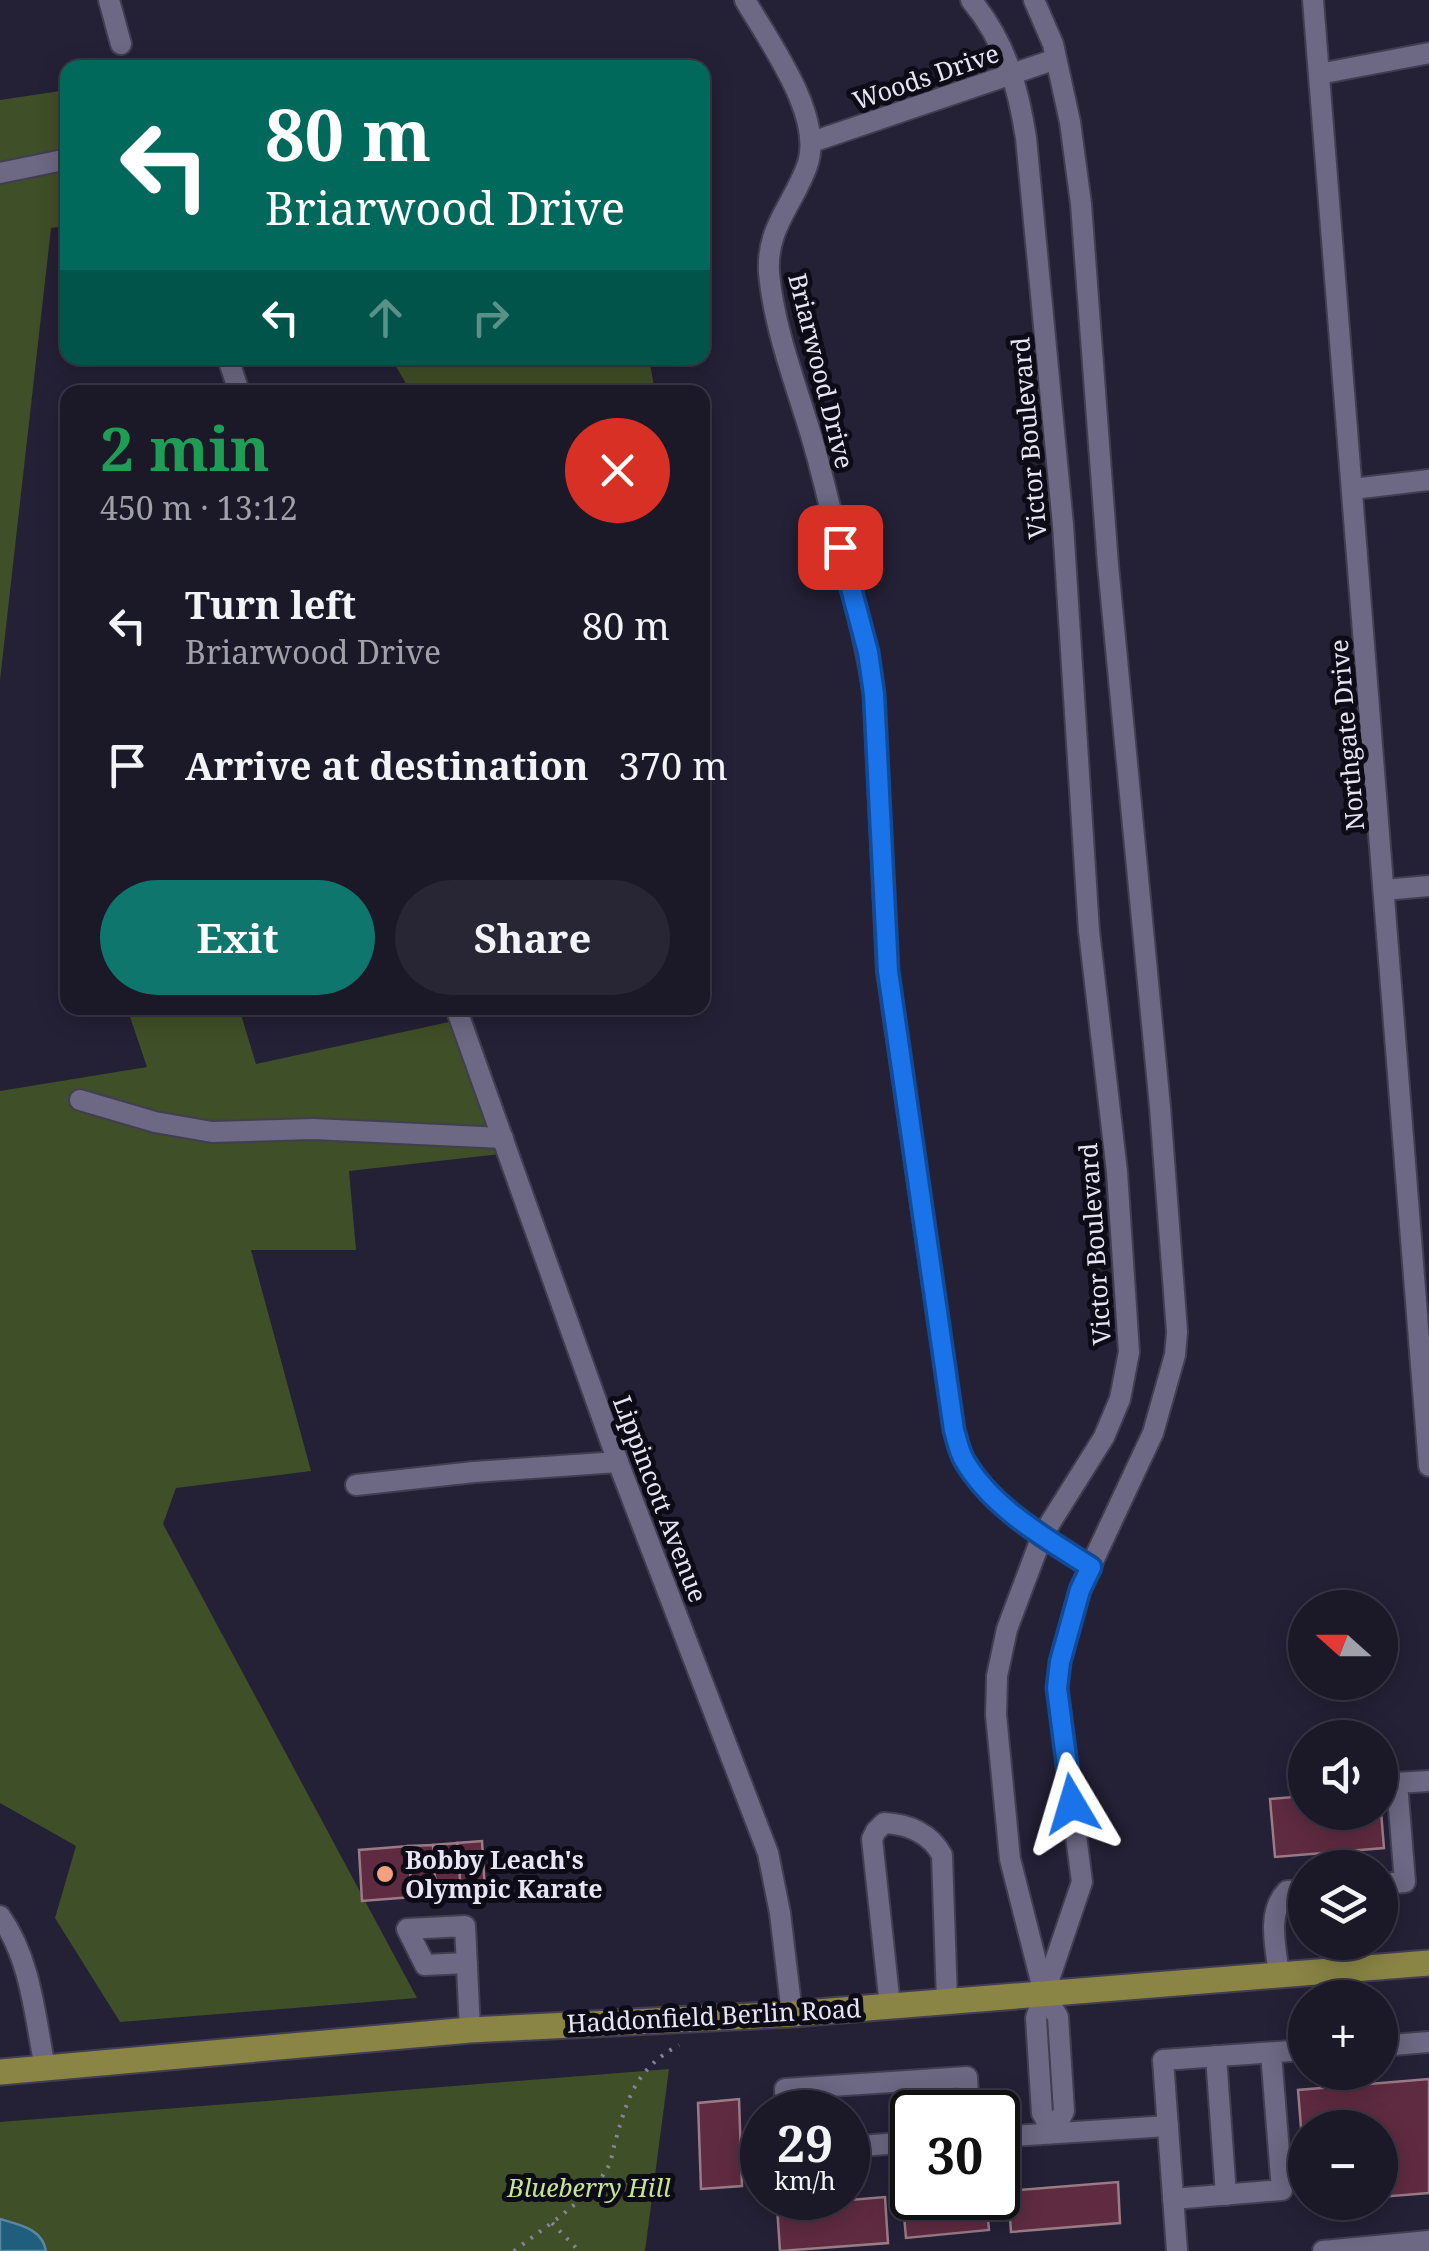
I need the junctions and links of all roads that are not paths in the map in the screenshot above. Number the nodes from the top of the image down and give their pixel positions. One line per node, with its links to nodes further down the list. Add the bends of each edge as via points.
1 (109, 0): 6 (street)
2 (745, 0): 11 (street, via 797,93)
3 (971, 0): 9 (street, Victor Boulevard, via 1000,42)
4 (1034, 0): 8 (street)
5 (1313, 0): 10 (street, Northgate Drive)
6 (121, 44)
7 (1429, 53): 10 (street)
8 (1056, 59): 9 (street, Woods Drive); 26 (street, via 1081,204 1177,1332 1153,1433)
9 (1012, 74): 11 (street, Woods Drive); 25 (street, Victor Boulevard, via 1026,138 1063,525 1089,931 1130,1352 1104,1437)
10 (1319, 74): 15 (street, Northgate Drive)
11 (812, 142): 25 (street, Briarwood Drive, via 807,166 778,220 769,272 868,652 888,971 954,1430 976,1479)
12 (60, 161): 13 (street)
13 (0, 173)
14 (1429, 480): 15 (street)
15 (1352, 489): 17 (street, Northgate Drive)
16 (1429, 886): 17 (street)
17 (1384, 890): 21 (street, Northgate Drive)
18 (459, 1015): 20 (street, Lippincott Avenue)
19 (80, 1100): 20 (street, via 212,1132)
20 (503, 1138): 22 (street, Lippincott Avenue)
21 (1423, 1303): 23 (street, Northgate Drive)
22 (618, 1462): 24 (street); 37 (street, Lippincott Avenue, via 768,1853)
23 (1429, 1466)
24 (356, 1485)
25 (1042, 1536): 26 (street, Briarwood Drive); 34 (street, Victor Boulevard, via 1007,1629 996,1715 1010,1859)
26 (1091, 1567): 34 (street, via 1057,1688 1082,1882)
27 (1429, 1780): 28 (street, via 1397,1783 1404,1882)
28 (1398, 1882)
29 (1288, 1891): 33 (street, via 1274,1918)
30 (0, 1916): 44 (street, via 27,1976)
31 (1429, 1962): 33 (main road, Haddonfield Berlin Road)
32 (466, 1964): 38 (street)
33 (1278, 1975): 34 (main road, Haddonfield Berlin Road)
34 (1044, 1994): 35 (main road, Haddonfield Berlin Road); 49 (street, via 1036,2018 1042,2112)
35 (946, 2001): 36 (main road, Haddonfield Berlin Road); 36 (street, via 942,1856 912,1828 884,1823 872,1839)
36 (890, 2006): 37 (main road, Haddonfield Berlin Road)
37 (792, 2014): 38 (main road, Haddonfield Berlin Road)
38 (470, 2030): 44 (main road, Haddonfield Berlin Road)
39 (1429, 2042): 40 (street)
40 (1398, 2045)
41 (1288, 2052): 42 (street)
42 (1272, 2053): 43 (street); 51 (street, via 1282,2190)
43 (1216, 2056): 48 (street, via 1163,2060); 51 (street)
44 (45, 2068): 45 (main road, Haddonfield Berlin Road)
45 (0, 2072)
46 (785, 2090): 47 (street, via 967,2077)
47 (968, 2090)
48 (1168, 2126): 49 (street); 52 (street)
49 (1053, 2133): 50 (street)
50 (1020, 2135)
51 (1226, 2195): 52 (street)
52 (1174, 2199): 54 (street)
53 (1429, 2240): 55 (street)
54 (1177, 2251)
55 (1324, 2251)

